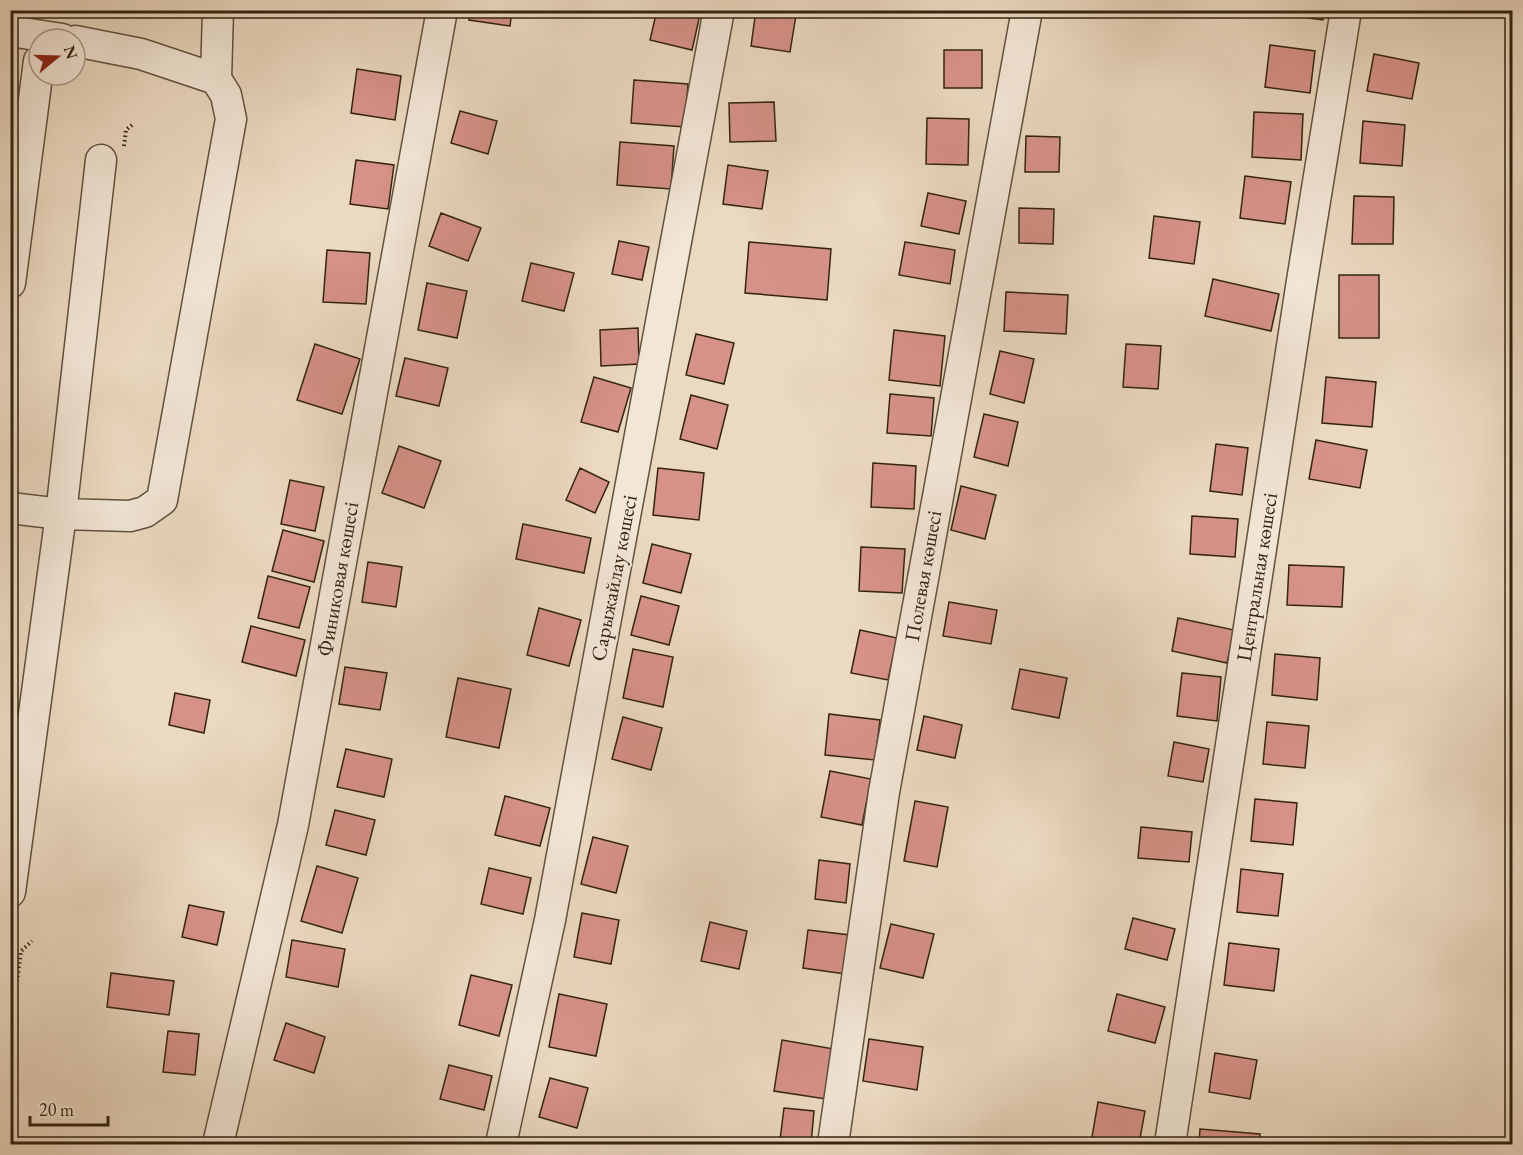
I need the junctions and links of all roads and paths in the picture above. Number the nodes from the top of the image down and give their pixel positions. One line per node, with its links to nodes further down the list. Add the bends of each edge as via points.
1 (218, 10): 9 (street)
2 (442, 10): 18 (street, Финиковая көшесі, via 293,825)
3 (719, 10): 19 (street, Сарыжайлау көшесі, via 552,908)
4 (1027, 10): 20 (street, Полевая көшесі, via 884,792)
5 (1346, 10): 21 (street, Центральная көшесі)
6 (10, 32): 7 (street)
7 (27, 34)
8 (87, 43): 9 (street, via 141,54)
9 (216, 79): 14 (street, via 226,95 231,119 162,500 145,512 130,516)
10 (39, 87): 12 (street)
11 (101, 160): 14 (street)
12 (10, 282)
13 (10, 508): 14 (street)
14 (62, 514): 15 (street)
15 (10, 892)
16 (32, 942): 17 (path, via 21,951)
17 (10, 1035)
18 (218, 1144)
19 (501, 1144)
20 (833, 1144)
21 (1170, 1144)

